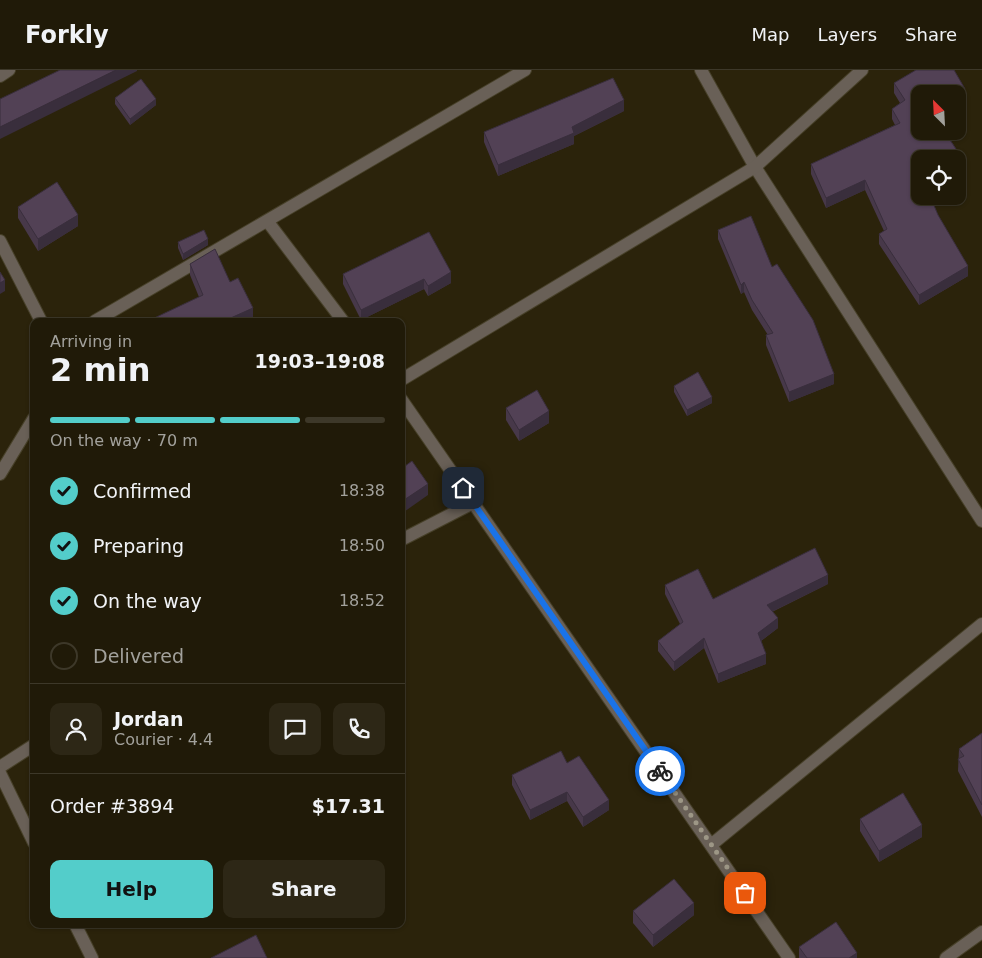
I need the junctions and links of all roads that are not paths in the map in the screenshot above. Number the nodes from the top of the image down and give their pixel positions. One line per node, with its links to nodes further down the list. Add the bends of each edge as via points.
1 (9, 70): 5 (street)
2 (525, 70): 7 (street)
3 (701, 70): 6 (street)
4 (862, 70): 6 (street)
5 (0, 76)
6 (755, 167): 12 (street); 17 (street)
7 (268, 222): 10 (street); 11 (street)
8 (0, 241): 9 (street)
9 (39, 318)
10 (100, 318)
11 (341, 318)
12 (405, 378)
13 (405, 405): 16 (street)
14 (30, 425): 15 (street)
15 (0, 474)
16 (473, 503): 18 (street); 24 (street)
17 (982, 521)
18 (405, 538)
19 (982, 624): 24 (street)
20 (30, 747): 21 (street)
21 (0, 767)
22 (0, 773): 23 (street)
23 (30, 835)
24 (711, 845): 28 (street)
25 (77, 928): 27 (street)
26 (982, 932): 29 (street)
27 (92, 958)
28 (789, 958)
29 (946, 958)

